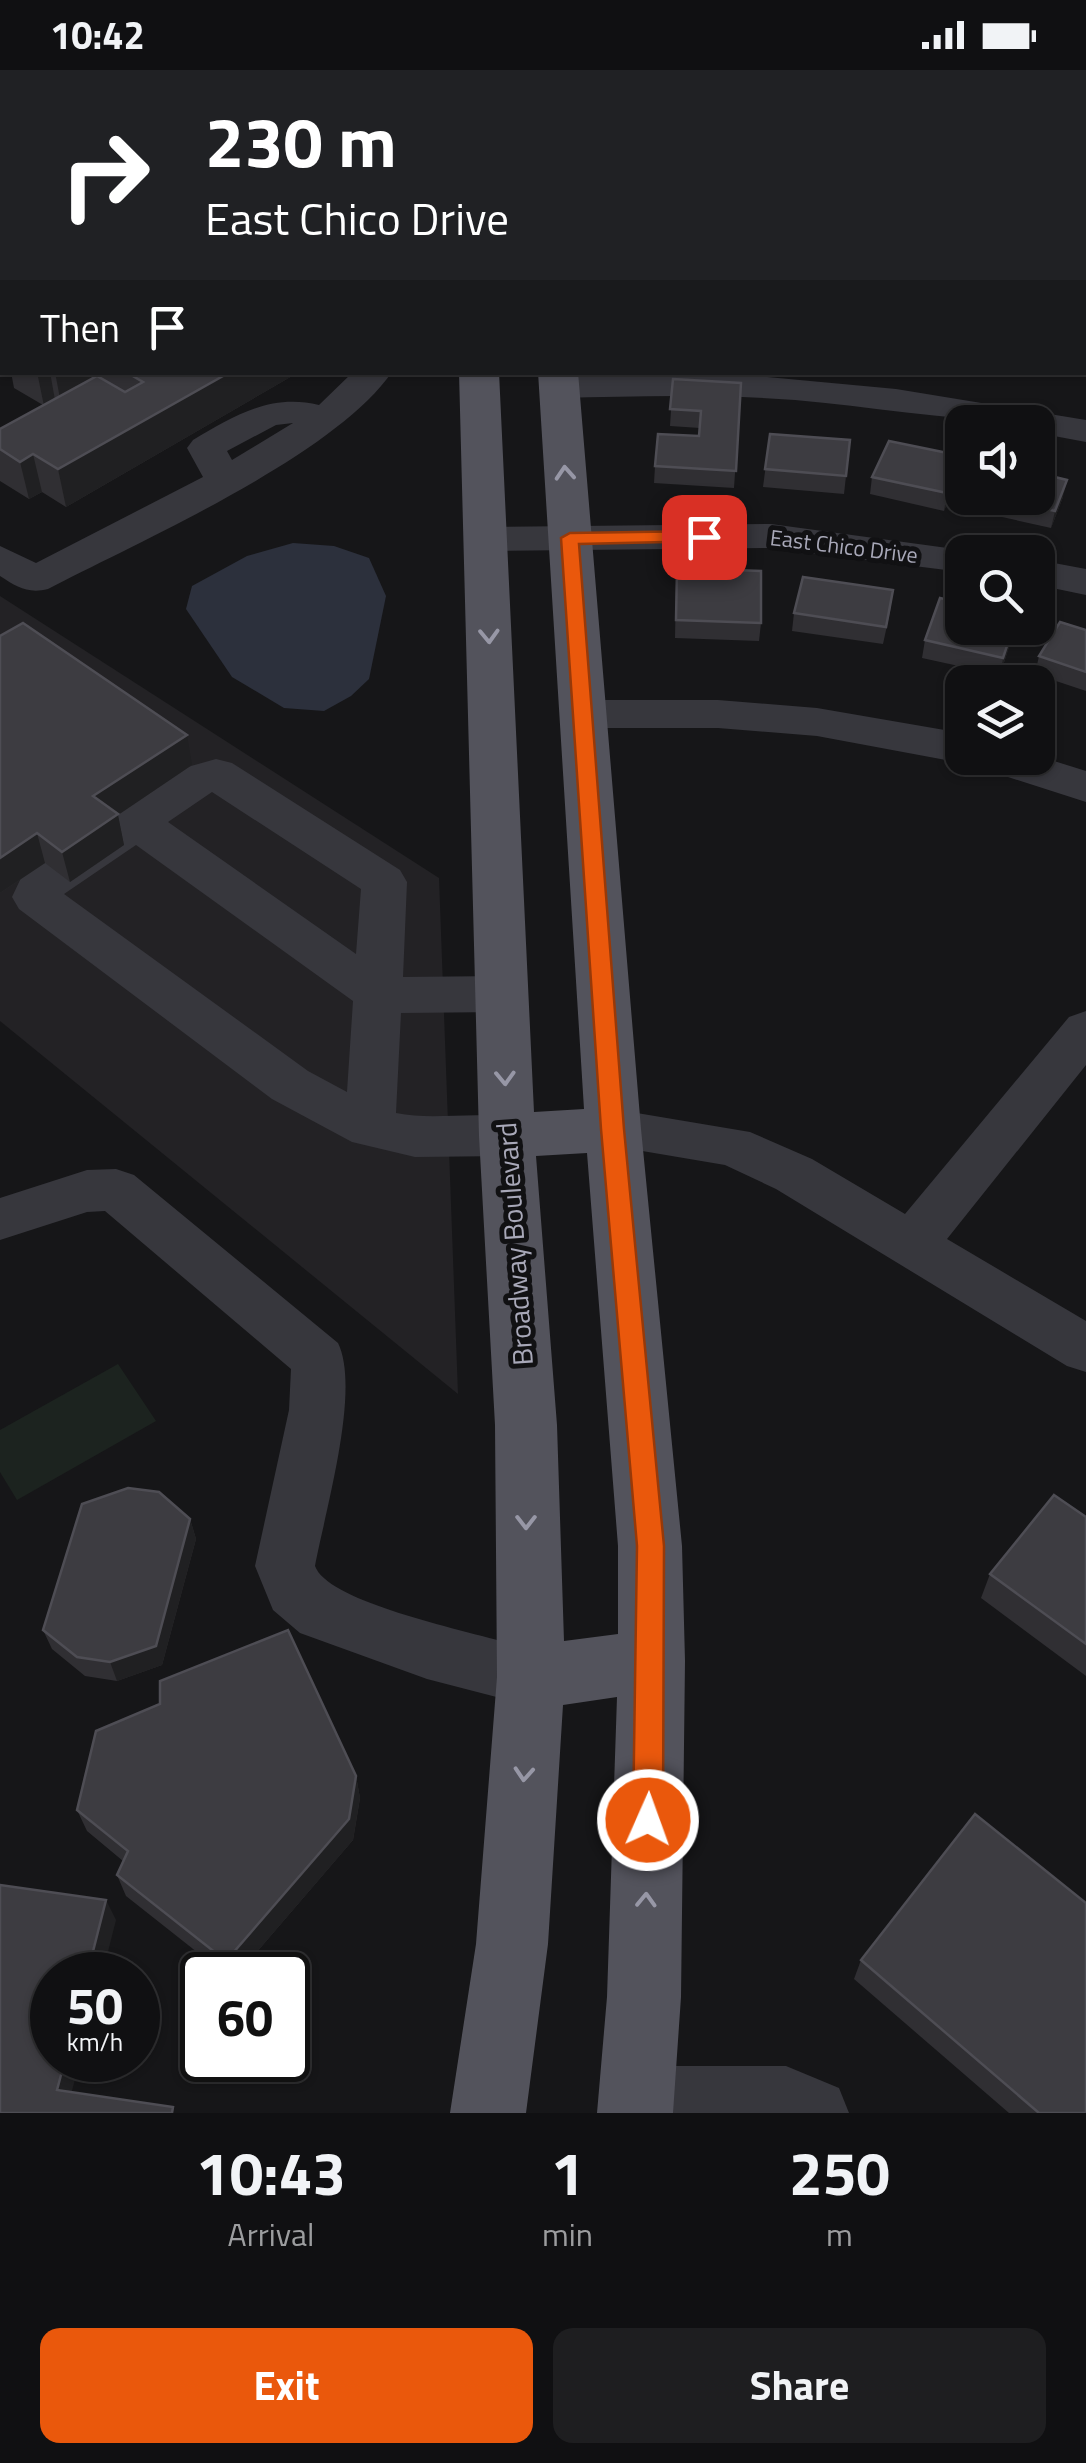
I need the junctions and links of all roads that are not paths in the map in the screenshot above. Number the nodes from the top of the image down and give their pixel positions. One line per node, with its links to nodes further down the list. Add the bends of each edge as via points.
1 (371, 375): 7 (street, via 326,418 267,412 206,448 224,481 34,580)
2 (480, 375): 5 (main road, Broadway Boulevard)
3 (558, 380): 4 (street, via 801,391 954,406); 6 (main road, one-way to 3)
4 (1086, 431)
5 (485, 538): 6 (street, East Chico Drive); 16 (main road, Broadway Boulevard, one-way to 16)
6 (570, 538): 8 (street, East Chico Drive, via 771,536); 11 (main road)
7 (0, 558)
8 (945, 558)
9 (1055, 576): 10 (street)
10 (1086, 582)
11 (582, 714): 12 (street, via 816,722); 20 (main road)
12 (945, 745)
13 (1050, 775): 14 (street)
14 (1086, 786)
15 (136, 822): 17 (street); 17 (street, via 216,774 384,882); 19 (street, via 37,890 35,898 290,1085)
16 (502, 994): 17 (street); 21 (main road, Broadway Boulevard, one-way to 21)
17 (379, 995): 19 (street)
18 (1086, 1030): 23 (street)
19 (370, 1128): 21 (street, via 415,1137)
20 (612, 1129): 21 (main road); 23 (street, via 732,1146 794,1174); 25 (main road, via 650,1546)
21 (506, 1136): 26 (main road, Broadway Boulevard, one-way to 26, via 526,1425)
22 (0, 1219): 26 (street, via 86,1191 116,1190 319,1360 317,1410 285,1566 294,1590 321,1614)
23 (910, 1246): 24 (street)
24 (1086, 1349)
25 (652, 1660): 26 (main road); 27 (main road, one-way to 25)
26 (531, 1677): 29 (main road, Broadway Boulevard, one-way to 29, via 512,1944)
27 (636, 2107): 28 (street)
28 (795, 2109)
29 (488, 2113)

